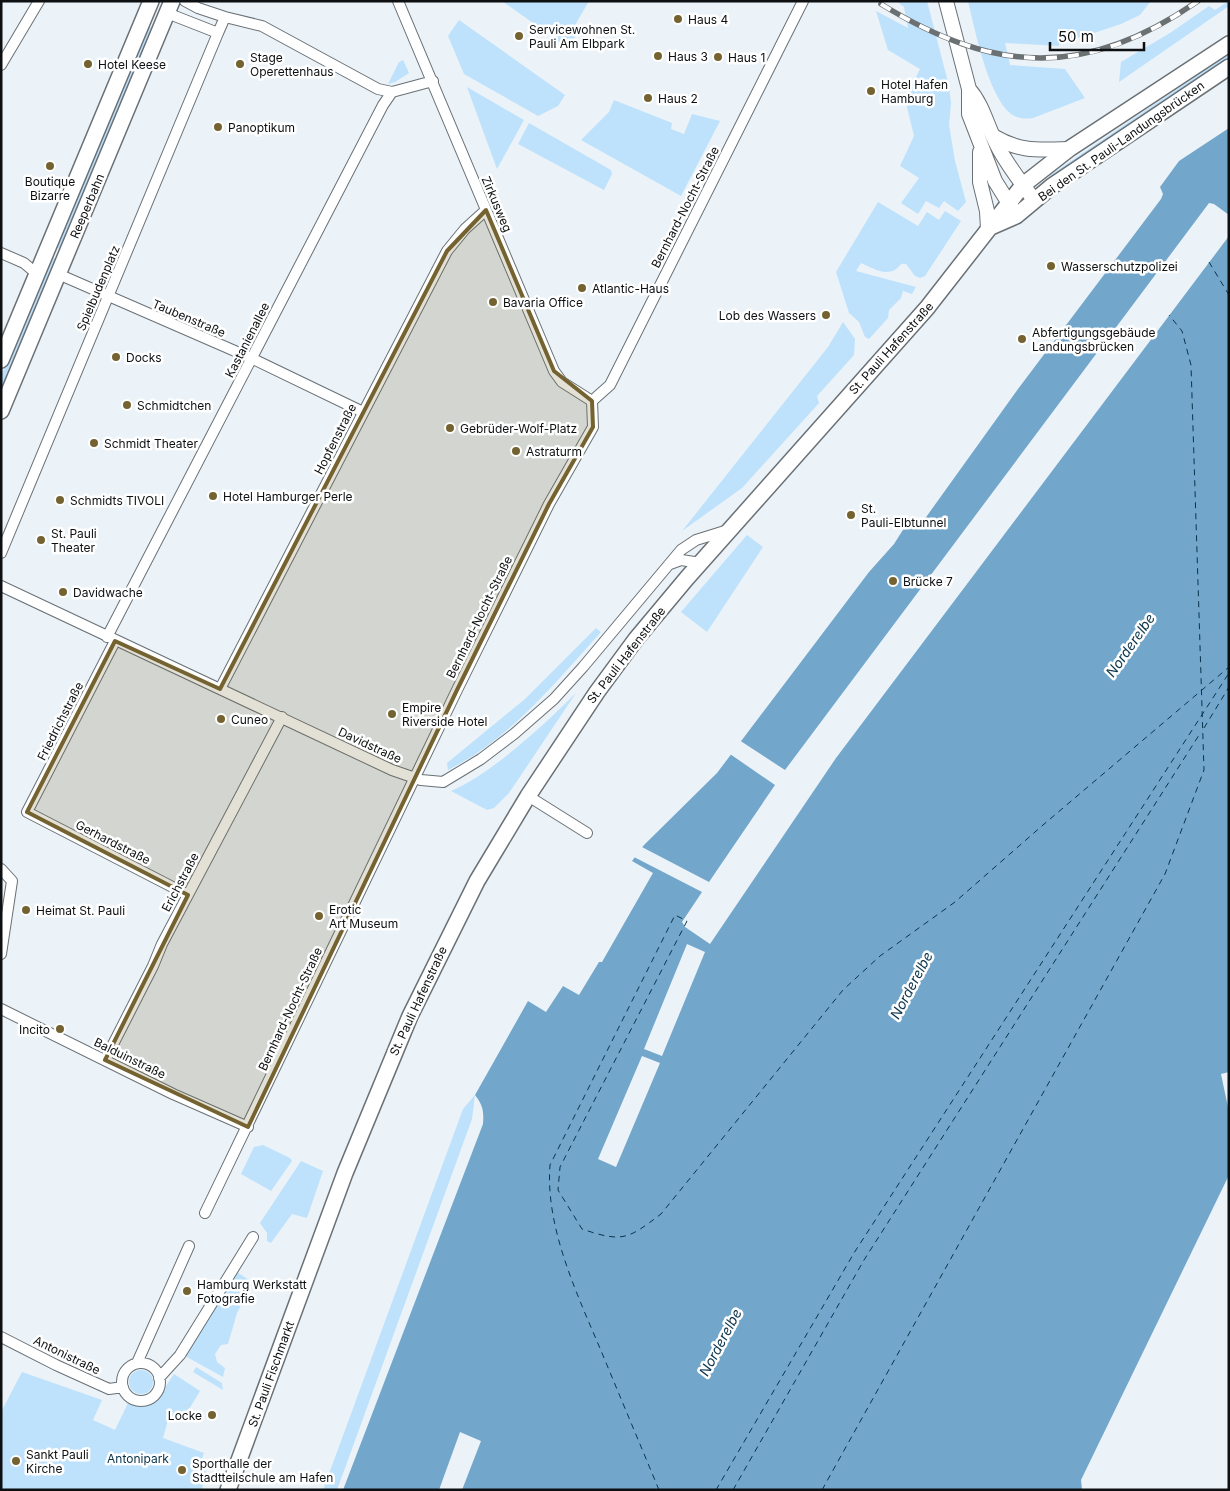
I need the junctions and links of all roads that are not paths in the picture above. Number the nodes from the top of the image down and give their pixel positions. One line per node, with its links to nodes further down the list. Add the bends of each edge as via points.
1 (39, 1): 11 (street)
2 (151, 1): 26 (main road, Reeperbahn)
3 (185, 1): 8 (street)
4 (398, 1): 13 (street, Zirkusweg)
5 (803, 1): 31 (street, Bernhard-Nocht-Straße, via 610,385)
6 (946, 1): 14 (street)
7 (170, 7): 9 (street); 27 (main road, Reeperbahn)
8 (225, 17): 9 (street, Spielbudenplatz); 15 (street, via 262,26 378,89)
9 (218, 33): 28 (street, Spielbudenplatz)
10 (1229, 44): 18 (main road, Bei den St. Pauli-Landungsbrücken)
11 (1, 65)
12 (1229, 67): 20 (main road, Bei den St. Pauli-Landungsbrücken)
13 (433, 81): 15 (street); 22 (street, Zirkusweg)
14 (969, 89): 16 (street, via 978,100); 17 (street, via 969,114)
15 (392, 92): 29 (street, Kastanienallee)
16 (992, 135): 18 (street, via 1008,145 1026,150); 19 (street)
17 (980, 144): 21 (street, via 995,181); 24 (street, via 980,182)
18 (1068, 149): 19 (main road, Bei den St. Pauli-Landungsbrücken)
19 (1023, 186): 20 (street); 21 (main road, Bei den St. Pauli-Landungsbrücken)
20 (1034, 200): 23 (main road, Bei den St. Pauli-Landungsbrücken)
21 (1008, 202): 23 (street); 24 (main road, St. Pauli Hafenstraße)
22 (486, 210): 31 (street, Zirkusweg, via 554,371 562,382); 33 (street, Hopfenstraße, via 447,251)
23 (1016, 216): 24 (main road, Bei den St. Pauli-Landungsbrücken)
24 (988, 229): 34 (main road, St. Pauli Hafenstraße, via 927,308)
25 (1, 252): 26 (street, via 24,263)
26 (37, 274): 30 (main road, Reeperbahn)
27 (58, 274): 28 (street, Taubenstraße); 32 (main road, Reeperbahn)
28 (108, 296): 29 (street, Taubenstraße); 35 (street, Spielbudenplatz)
29 (251, 358): 33 (street, Taubenstraße); 39 (street, Kastanienallee)
30 (1, 360)
31 (592, 401): 42 (street, Bernhard-Nocht-Straße, via 593,427 548,504)
32 (1, 411)
33 (363, 412): 40 (street, Hopfenstraße)
34 (730, 530): 36 (main road, St. Pauli Hafenstraße); 37 (street, Davidstraße, via 691,543)
35 (1, 553)
36 (701, 563): 37 (street, via 681,560); 43 (main road, St. Pauli Hafenstraße, via 596,692)
37 (670, 564): 42 (street, Davidstraße, via 583,667 514,734 449,779 438,782)
38 (1, 586): 39 (street, Davidstraße)
39 (111, 639): 40 (street, Davidstraße); 44 (street, Friedrichstraße)
40 (220, 689): 41 (street, Davidstraße)
41 (282, 717): 42 (street, Davidstraße); 47 (street, Erichstraße)
42 (414, 778): 51 (street, Bernhard-Nocht-Straße)
43 (528, 796): 45 (street); 52 (main road, St. Pauli Hafenstraße, via 477,881 440,954 394,1052)
44 (27, 812): 47 (street, Gerhardstraße)
45 (587, 833)
46 (1, 870): 48 (street, via 12,881)
47 (188, 895): 50 (street, Erichstraße)
48 (1, 954)
49 (1, 1009): 50 (street, Balduinstraße)
50 (105, 1060): 51 (street, Balduinstraße)
51 (248, 1127): 53 (street, Bernhard-Nocht-Straße)
52 (345, 1173): 60 (main road, St. Pauli Fischmarkt)
53 (205, 1213)
54 (253, 1237): 58 (street, via 180,1355)
55 (189, 1246): 57 (street)
56 (1, 1337): 59 (street, Antonistraße, via 108,1389)
57 (137, 1363): 58 (street, via 148,1364); 59 (street, via 123,1375)
58 (159, 1378): 59 (street, via 158,1389 146,1400 129,1397)
59 (123, 1387)
60 (228, 1490)

